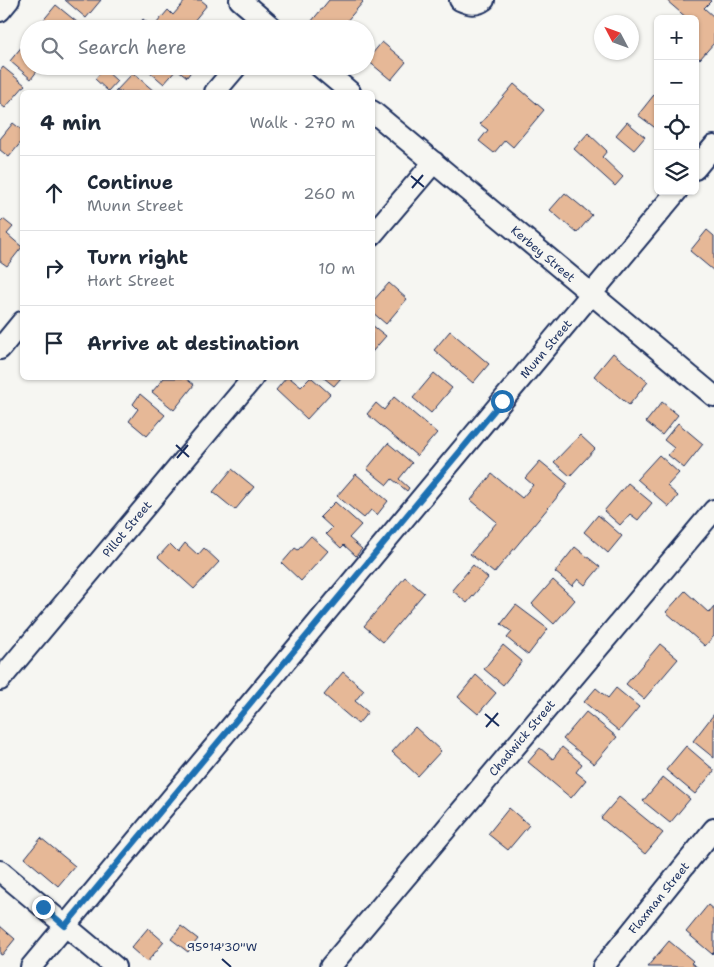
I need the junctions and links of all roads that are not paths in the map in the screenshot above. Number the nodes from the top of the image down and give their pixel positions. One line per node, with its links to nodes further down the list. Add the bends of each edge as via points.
1 (9, 0): 5 (street)
2 (460, 0): 3 (street, via 472,4)
3 (484, 0)
4 (252, 4): 6 (street)
5 (0, 11)
6 (265, 20)
7 (229, 75): 9 (street)
8 (330, 75): 10 (street)
9 (217, 90)
10 (348, 90)
11 (375, 113): 13 (street, Kerbey Street)
12 (714, 146): 14 (street)
13 (434, 162): 16 (street); 17 (street, Kerbey Street)
14 (699, 164)
15 (673, 195): 17 (street, Munn Street)
16 (375, 231)
17 (591, 294): 21 (street, Kerbey Street); 26 (street, Munn Street)
18 (20, 324): 19 (street)
19 (0, 349)
20 (251, 380): 23 (street, Pillot Street)
21 (714, 396)
22 (714, 510): 29 (street, Chadwick Street)
23 (0, 680)
24 (714, 829): 30 (street, Flaxman Street)
25 (0, 871): 26 (street)
26 (65, 926): 27 (street, Munn Street); 28 (street)
27 (31, 967)
28 (115, 967)
29 (330, 967)
30 (603, 967)

